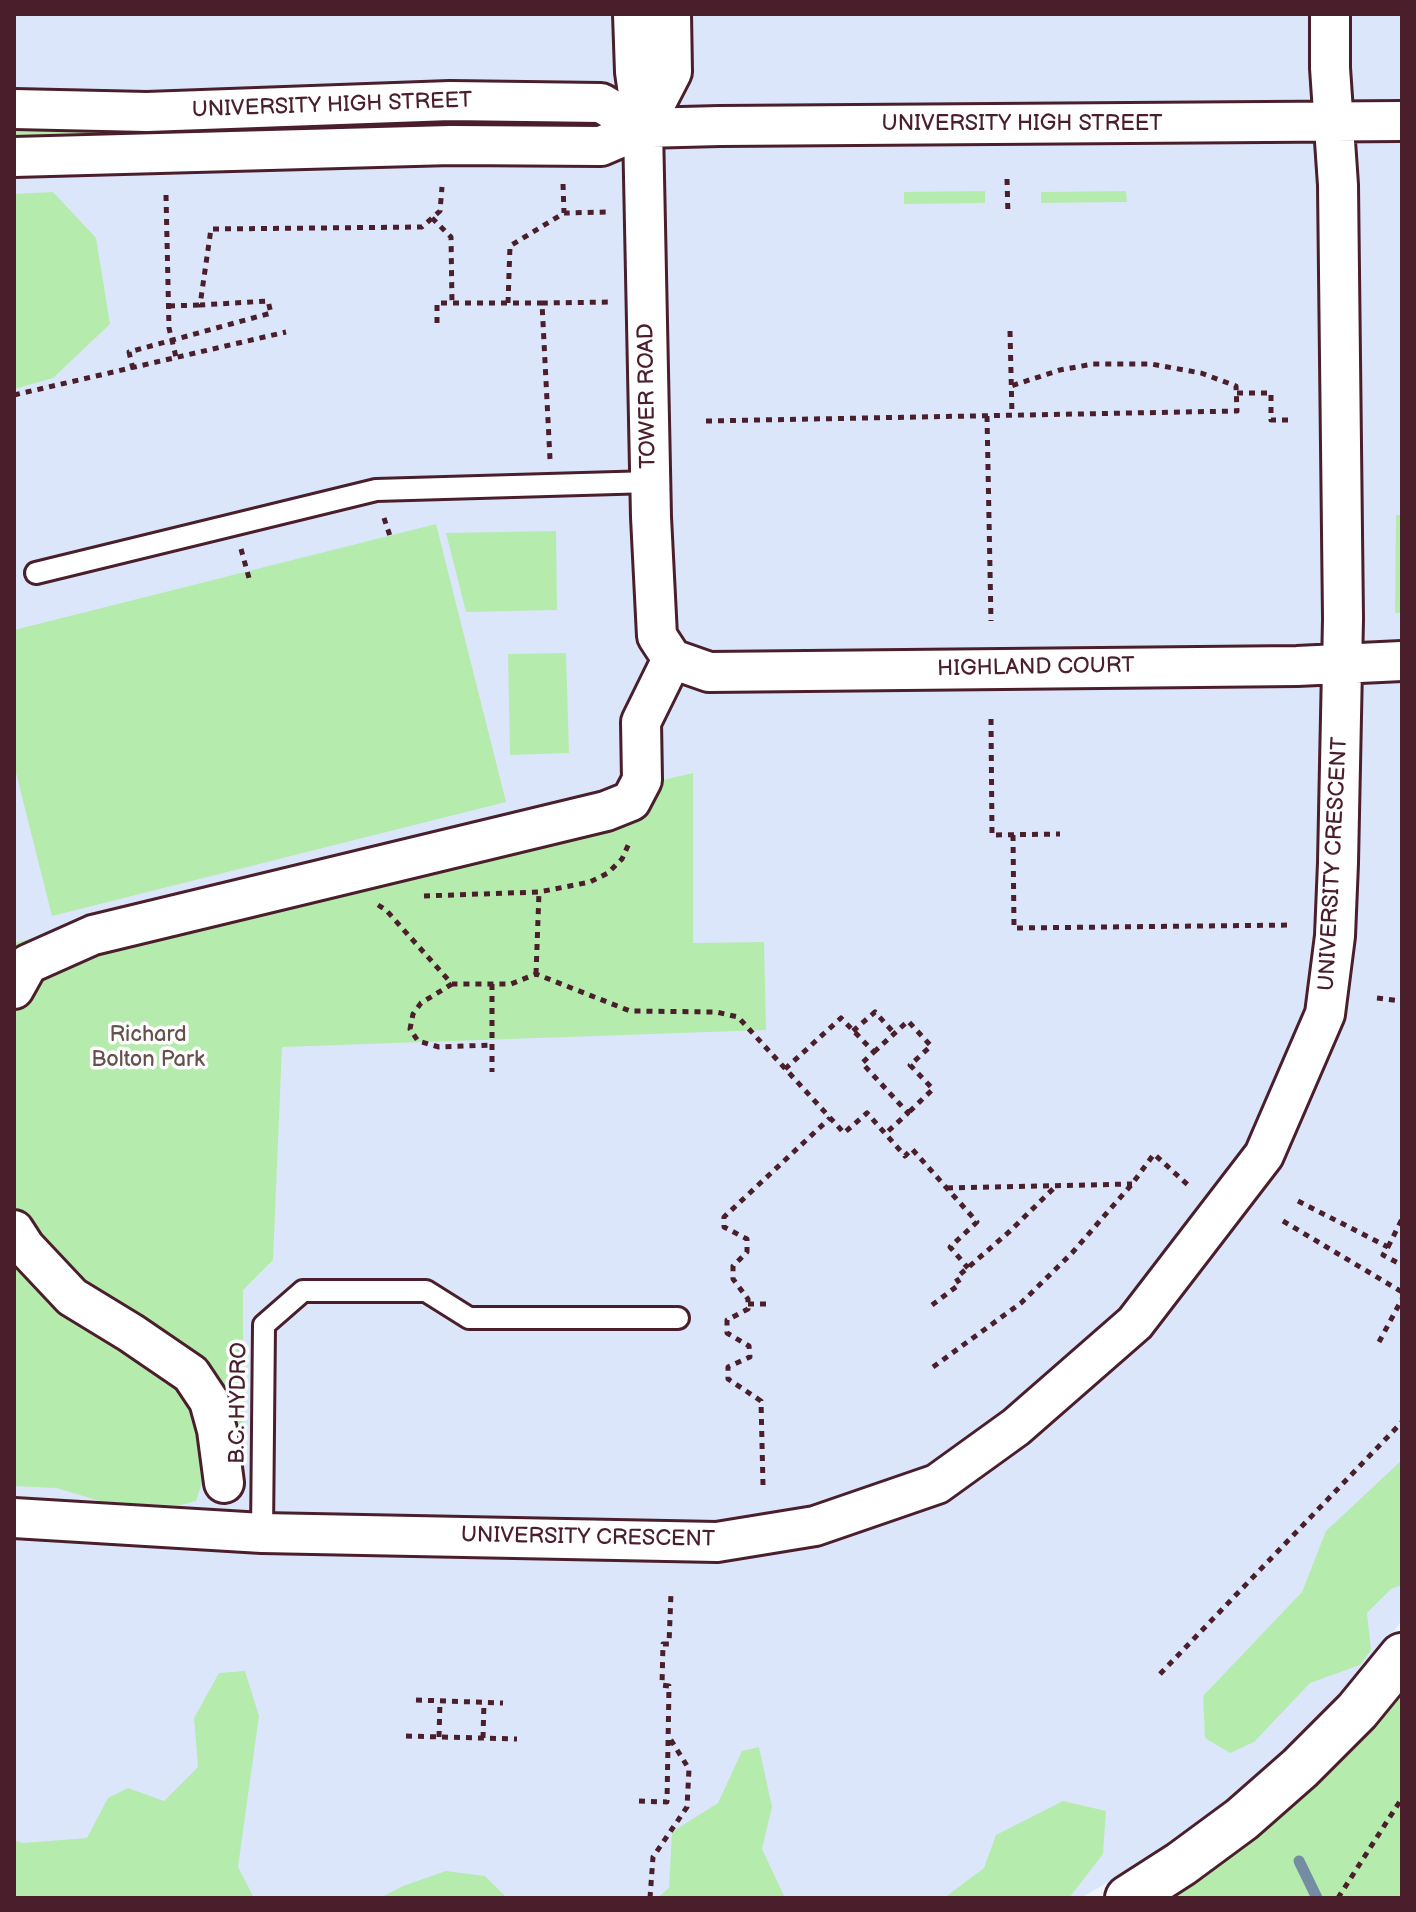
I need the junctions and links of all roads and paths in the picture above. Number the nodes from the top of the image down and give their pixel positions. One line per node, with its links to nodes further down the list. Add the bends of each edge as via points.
1 (633, 14): 7 (street, TOWER ROAD)
2 (671, 14): 7 (street, TOWER ROAD, via 672,72)
3 (1330, 14): 6 (street, UNIVERSITY CRESCENT)
4 (14, 109): 7 (street, UNIVERSITY HIGH STREET, via 147,112 450,101 601,103)
5 (1402, 121): 6 (street, UNIVERSITY HIGH STREET)
6 (1334, 122): 7 (street, UNIVERSITY HIGH STREET); 42 (street, UNIVERSITY CRESCENT)
7 (643, 128): 8 (street, UNIVERSITY HIGH STREET, via 601,146); 36 (street, TOWER ROAD)
8 (14, 157)
9 (1007, 179): 15 (path)
10 (563, 184): 14 (path)
11 (442, 187): 16 (path, via 440,211)
12 (166, 195): 22 (path)
13 (611, 212): 14 (path)
14 (564, 213): 19 (path, via 510,246)
15 (1008, 215)
16 (432, 218): 18 (path, via 451,237); 21 (path, via 422,227 211,229)
17 (613, 302): 20 (path)
18 (452, 303): 19 (path); 23 (path, via 437,303)
19 (508, 303): 20 (path)
20 (542, 303): 37 (path)
21 (200, 305): 22 (path); 26 (path, via 268,301 271,313)
22 (169, 306): 26 (path)
23 (437, 323)
24 (1010, 331): 29 (path)
25 (286, 332): 27 (path)
26 (172, 340): 27 (path); 28 (path, via 129,352)
27 (176, 358): 28 (path)
28 (133, 369): 31 (path)
29 (1011, 386): 30 (path, via 1060,370 1127,363 1201,373 1236,386); 32 (path)
30 (1237, 393): 32 (path, via 1237,411); 34 (path, via 1271,393 1271,420)
31 (14, 395)
32 (1012, 415): 33 (path)
33 (987, 416): 35 (path); 39 (path)
34 (1293, 420)
35 (706, 421)
36 (651, 482): 37 (lane); 40 (street, TOWER ROAD, via 657,636)
37 (551, 484): 38 (lane, via 376,490)
38 (36, 573)
39 (991, 621)
40 (672, 659): 42 (street, HIGHLAND COURT, via 709,672); 44 (street, via 641,722 642,780)
41 (1402, 661): 42 (street, HIGHLAND COURT)
42 (1342, 663): 89 (street, UNIVERSITY CRESCENT, via 1335,936 1325,1014 1304,1067 1264,1155 1135,1323 1016,1427 937,1484 815,1526 717,1542)
43 (991, 719): 46 (path, via 992,835)
44 (631, 801): 47 (path, via 634,832 622,859 608,873); 54 (street, via 93,935 28,964)
45 (1060, 834): 46 (path)
46 (1013, 835): 50 (path, via 1014,928)
47 (539, 892): 48 (path); 51 (path)
48 (412, 897)
49 (385, 899): 52 (path, via 371,901 386,910)
50 (1293, 925)
51 (536, 974): 53 (path, via 511,984); 61 (path, via 630,1011 738,1017)
52 (452, 984): 53 (path); 59 (path, via 421,1003 410,1029 418,1041 439,1047)
53 (492, 984): 59 (path)
54 (14, 989)
55 (1377, 998): 56 (path)
56 (1402, 1001)
57 (853, 1031): 58 (path, via 875,1012); 60 (path); 61 (path, via 841,1018)
58 (894, 1033): 60 (path); 63 (path, via 908,1021 931,1046 910,1065 933,1089)
59 (492, 1045): 62 (path)
60 (874, 1052): 63 (path, via 862,1063)
61 (785, 1069): 64 (path)
62 (492, 1072)
63 (908, 1113): 65 (path)
64 (830, 1118): 65 (path, via 844,1133 867,1113); 79 (path, via 724,1217 724,1227 747,1239 747,1252 733,1266 733,1279)
65 (885, 1134): 69 (path, via 905,1156 912,1149)
66 (1132, 1184): 67 (path); 68 (path, via 1154,1154); 84 (path, via 1021,1303)
67 (1057, 1186): 69 (path); 76 (path)
68 (1189, 1186)
69 (946, 1188): 76 (path, via 977,1222 950,1247)
70 (1298, 1201): 74 (path)
71 (1402, 1219): 74 (path)
72 (1283, 1221): 77 (path)
73 (14, 1230): 86 (street, via 72,1297 191,1374 209,1401)
74 (1388, 1247): 75 (path, via 1383,1255)
75 (1402, 1265)
76 (968, 1268): 81 (path, via 956,1278 960,1284)
77 (1402, 1292)
78 (1402, 1299): 83 (path)
79 (748, 1304): 80 (path); 87 (path, via 727,1320 727,1333 749,1346 750,1357 728,1367 728,1379 761,1401)
80 (770, 1304)
81 (932, 1305)
82 (678, 1318): 89 (lane, B.C. HYDRO, via 469,1318 426,1291 303,1291 264,1325)
83 (1379, 1342)
84 (933, 1367)
85 (1402, 1422): 92 (path)
86 (224, 1483)
87 (763, 1485)
88 (14, 1518): 89 (street, UNIVERSITY CRESCENT)
89 (262, 1533)
90 (671, 1593): 98 (path, via 662,1685 669,1686)
91 (1402, 1656): 105 (street, via 1300,1768 1218,1837)
92 (1160, 1674)
93 (416, 1700): 94 (path)
94 (440, 1701): 95 (path); 99 (path)
95 (484, 1702): 96 (path); 100 (path)
96 (503, 1703)
97 (406, 1736): 99 (path)
98 (668, 1736): 103 (path, via 667,1802); 104 (path, via 689,1769 687,1807 653,1857)
99 (439, 1737): 100 (path)
100 (483, 1738): 101 (path)
101 (517, 1739)
102 (1402, 1798): 106 (path)
103 (639, 1801)
104 (650, 1898)
105 (1128, 1898)
106 (1338, 1898)

